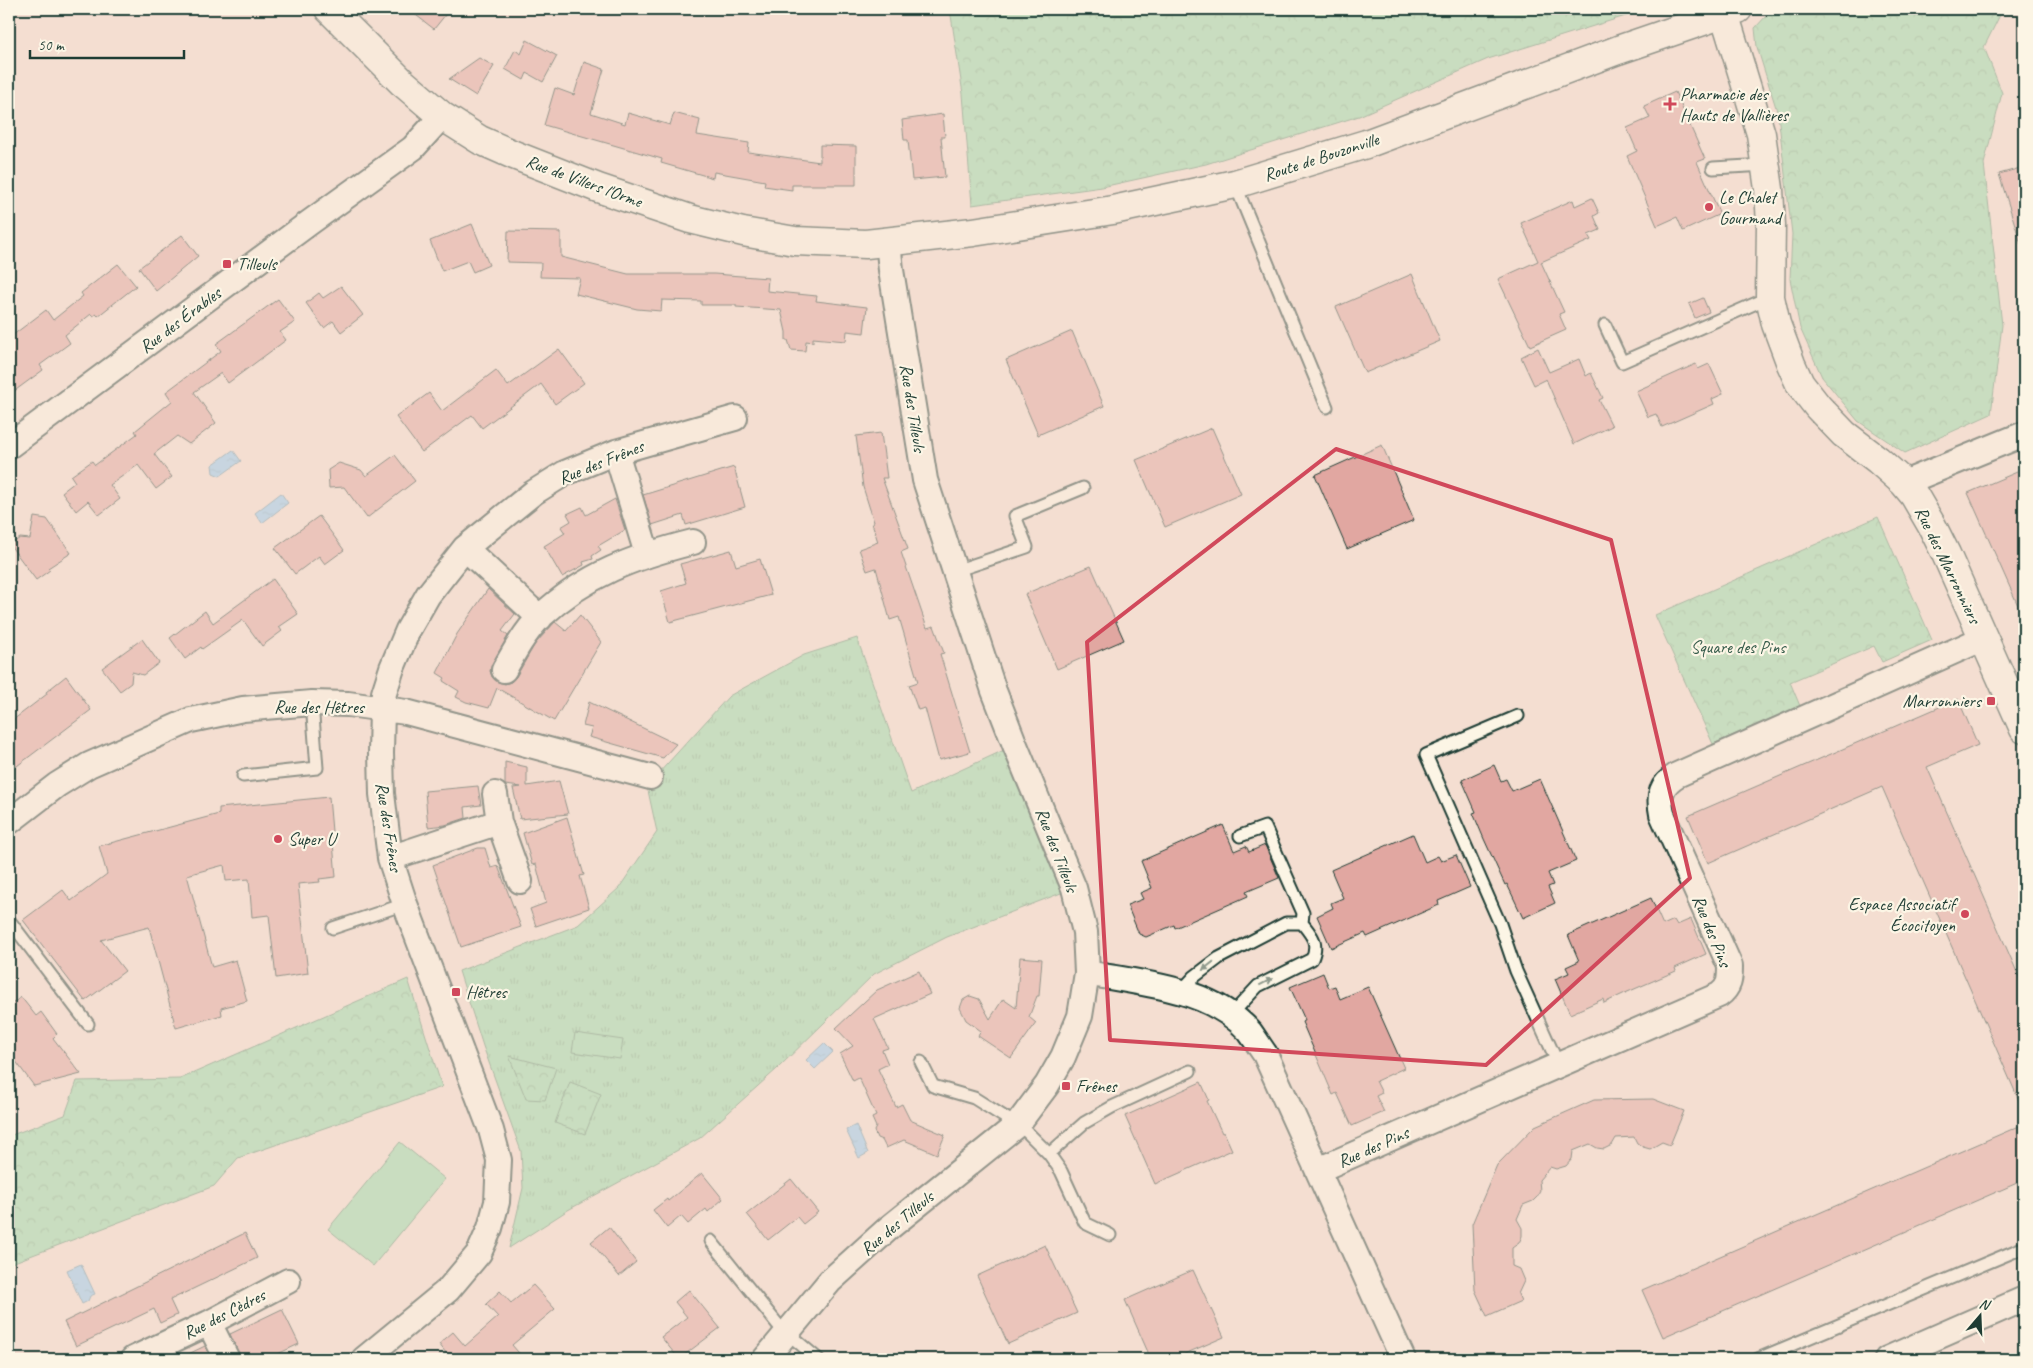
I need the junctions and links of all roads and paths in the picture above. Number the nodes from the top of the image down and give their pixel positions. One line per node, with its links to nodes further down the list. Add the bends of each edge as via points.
1 (329, 9): 3 (main road, Rue de Villers l'Orme, via 402,82)
2 (1731, 11): 4 (main road, Rue des Marronniers); 6 (main road, Route de Bouzonville, via 1366,144)
3 (442, 116): 7 (main road, Rue de Villers l'Orme, via 480,140 514,155 580,182 690,219 795,241); 13 (street, Rue des Érables, via 413,148)
4 (1766, 165): 5 (lane); 8 (main road, Rue des Marronniers, via 1771,225)
5 (1713, 168)
6 (1235, 184): 7 (main road, Route de Bouzonville, via 1113,210); 10 (lane)
7 (888, 242): 20 (street, Rue des Tilleuls, via 925,480)
8 (1770, 297): 9 (lane, via 1622,362); 15 (main road, Rue des Marronniers, via 1776,324 1800,384 1844,434)
9 (1605, 325)
10 (1327, 406)
11 (735, 418): 14 (street, Rue des Frênes)
12 (2024, 434): 15 (street)
13 (9, 446)
14 (616, 452): 18 (street, Rue des Frênes, via 565,472 533,493); 19 (street)
15 (1904, 483): 22 (main road, Rue des Marronniers, via 1932,526)
16 (1083, 488): 20 (lane, via 1015,516 1027,547)
17 (693, 542): 19 (street)
18 (465, 548): 21 (street); 25 (street, Rue des Frênes, via 428,595 408,630 392,668)
19 (647, 554): 21 (street, via 594,577)
20 (956, 571): 40 (street, Rue des Tilleuls, via 1014,745 1074,888 1084,932)
21 (540, 618): 23 (street, via 518,644)
22 (1984, 638): 27 (main road, Rue des Marronniers); 45 (street, Rue des Pins, via 1677,774 1667,782 1660,803 1662,814 1730,966 1727,989)
23 (504, 670)
24 (312, 704): 25 (street, Rue des Hêtres); 28 (lane, via 317,768); 31 (street, Rue des Hêtres, via 243,709 191,720 89,765)
25 (382, 708): 29 (street, Rue des Hêtres, via 409,712); 34 (street, Rue des Frênes, via 382,794)
26 (1518, 716): 45 (lane, via 1426,755)
27 (2024, 728)
28 (243, 776)
29 (650, 777)
30 (495, 794): 32 (street)
31 (9, 822)
32 (499, 822): 34 (street); 35 (street)
33 (1240, 836): 38 (lane, via 1265,827 1304,913)
34 (390, 858): 36 (street, Rue des Frênes)
35 (520, 881)
36 (405, 904): 39 (lane); 59 (street, Rue des Frênes, via 491,1130 499,1160 497,1202 479,1253 448,1290)
37 (9, 920): 43 (lane)
38 (1302, 923): 41 (lane, one-way to 41, via 1286,923 1219,958); 42 (lane, one-way to 38, via 1258,986 1312,959 1316,950 1314,939)
39 (333, 928)
40 (1087, 973): 41 (street, Rue des Pins); 47 (street, Rue des Tilleuls, via 1080,1016 1063,1057)
41 (1181, 991): 42 (street, Rue des Pins)
42 (1231, 1015): 49 (street, Rue des Pins, via 1250,1032 1265,1054)
43 (88, 1024)
44 (921, 1062): 47 (lane, via 934,1086 974,1098)
45 (1559, 1066): 49 (street, Rue des Pins)
46 (1190, 1071): 48 (lane, via 1084,1123)
47 (1017, 1125): 48 (lane); 56 (street, Rue des Tilleuls, via 890,1227 830,1281)
48 (1049, 1154): 50 (lane, via 1061,1171 1085,1223)
49 (1318, 1170): 62 (street, Rue des Pins)
50 (1110, 1235)
51 (711, 1240): 56 (lane)
52 (2024, 1249): 63 (lane)
53 (288, 1282): 55 (street, Rue des Cèdres)
54 (2024, 1299): 64 (street)
55 (209, 1323): 57 (street, Rue des Cèdres); 58 (street)
56 (788, 1333): 60 (street, Rue des Tilleuls); 61 (lane)
57 (133, 1359)
58 (227, 1359)
59 (364, 1359)
60 (765, 1359)
61 (818, 1359)
62 (1403, 1359)
63 (1758, 1359)
64 (1887, 1359)

